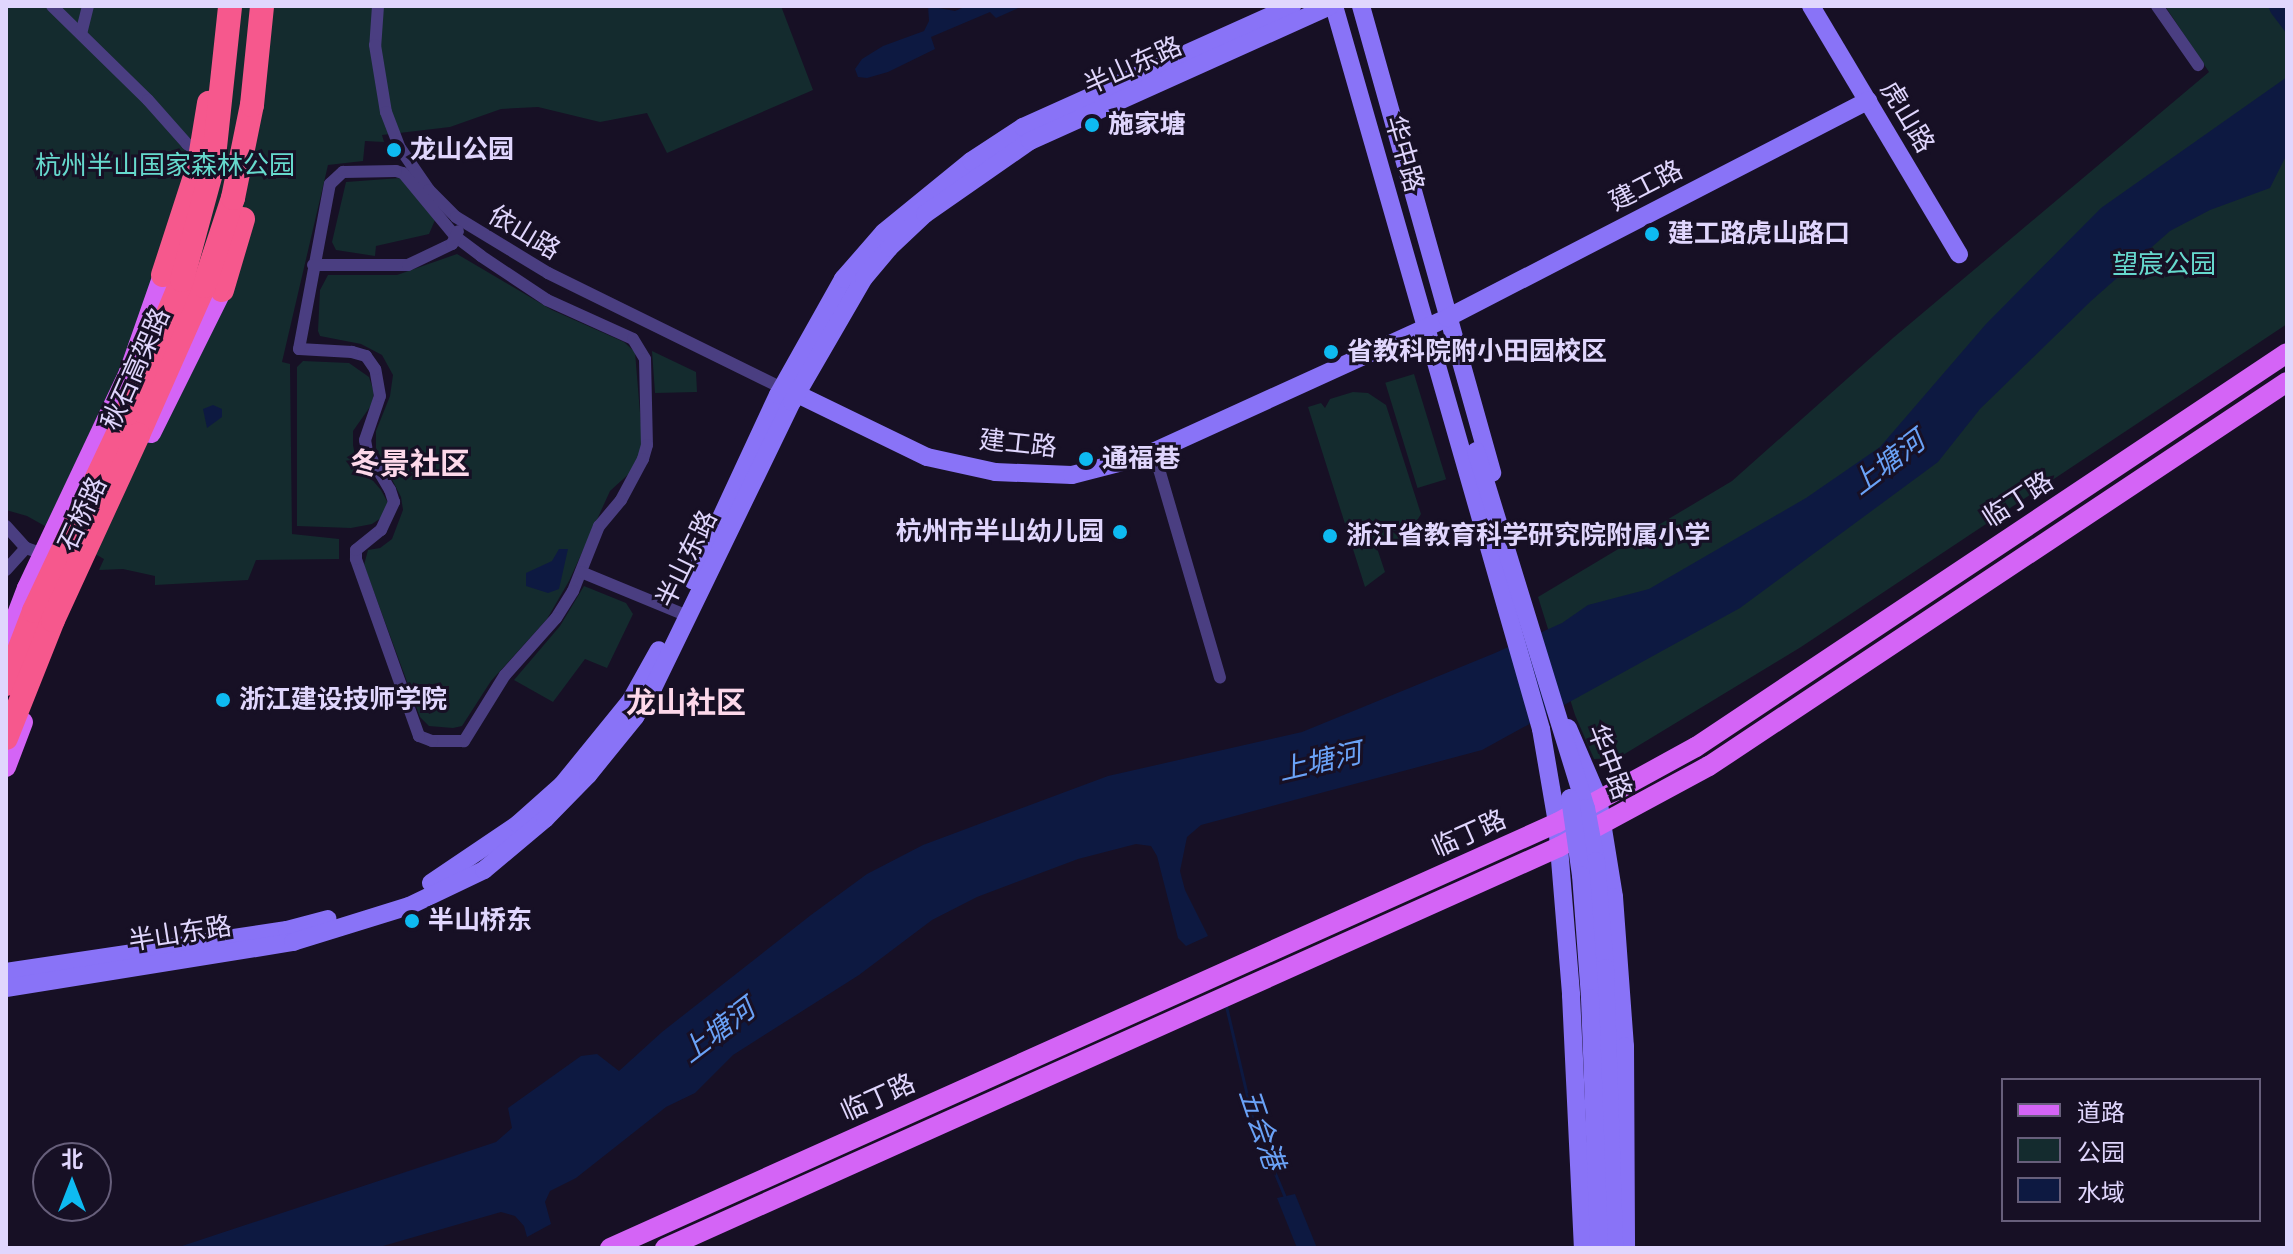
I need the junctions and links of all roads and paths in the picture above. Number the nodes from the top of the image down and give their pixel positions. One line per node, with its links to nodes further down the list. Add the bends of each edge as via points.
1 (52, 6): 13 (street)
2 (88, 6): 13 (street)
3 (222, 6): 16 (highway)
4 (230, 6): 40 (highway, 秋石高架路, bridge, via 213,166 182,280)
5 (262, 6): 41 (highway, 秋石高架路, bridge, via 241,165 204,286 53,620)
6 (276, 6): 22 (highway, via 267,121)
7 (378, 6): 17 (street, 依山路, via 380,86 400,148 429,190)
8 (1292, 6): 29 (main road, 半山东路, via 1023,127 971,161 884,232 843,279)
9 (1332, 6): 24 (main road, 华中路); 29 (main road, 半山东路, via 1030,141 987,168 925,214 864,278)
10 (1361, 6): 23 (main road, 华中路)
11 (1811, 6): 15 (main road, 虎山路)
12 (2157, 6): 14 (street)
13 (81, 34): 16 (street)
14 (2198, 65)
15 (1868, 101): 19 (main road, 虎山路); 23 (main road, 建工路)
16 (201, 153): 21 (highway)
17 (460, 219): 18 (street); 29 (street, 依山路, via 548,273)
18 (456, 237): 20 (street, via 452,244 408,265); 20 (street, via 403,173 343,172 330,184); 36 (street, via 547,300 633,339 645,359 643,459 621,500 599,526)
19 (1959, 254)
20 (313, 265): 36 (street, via 299,349 366,356 380,380 365,440 394,502 381,530 356,550 356,559 419,736 464,741 505,675 556,618)
21 (163, 275): 33 (main road, 石桥路, via 129,372)
22 (222, 290): 34 (main road, 石桥路)
23 (1447, 318): 24 (main road, 建工路); 26 (main road, 华中路)
24 (1427, 326): 27 (main road, 华中路); 30 (main road, 建工路)
25 (2287, 353): 43 (main road, 临丁路, via 1696,747)
26 (1459, 357): 31 (main road, 华中路); 43 (main road, 华中路, bridge, via 1563,718)
27 (1438, 362): 31 (main road, 华中路); 45 (main road, 华中路, via 1541,729)
28 (2287, 382): 44 (main road, 临丁路, via 1709,766)
29 (790, 390): 30 (main road, 建工路, via 927,457 995,472 1072,475); 37 (main road, 半山东路)
30 (1154, 452): 39 (street)
31 (1473, 452): 50 (main road, 华中路, bridge, via 1575,813)
32 (6, 526): 33 (street)
33 (35, 551): 34 (street); 35 (street); 38 (main road, 石桥路)
34 (86, 569): 42 (main road, 石桥路)
35 (6, 570)
36 (581, 572): 37 (street)
37 (683, 613): 47 (main road, 半山东路, via 631,700 562,785 446,876 403,896 287,930); 48 (main road, 半山东路, via 647,698 588,775 484,870 409,906 293,942)
38 (6, 643)
39 (1220, 678)
40 (6, 684)
41 (6, 738)
42 (6, 767)
43 (1598, 798): 44 (main road, 华中路); 45 (main road, 临丁路)
44 (1603, 820): 46 (main road, 临丁路); 50 (main road, 华中路, via 1625,1046)
45 (1557, 823): 46 (main road, 华中路); 51 (main road, 临丁路)
46 (1559, 847): 49 (main road, 临丁路); 50 (main road, 华中路, via 1575,1047)
47 (6, 972)
48 (6, 988)
49 (700, 1239): 52 (main road, 临丁路)
50 (1606, 1247)
51 (610, 1248)
52 (665, 1248)

